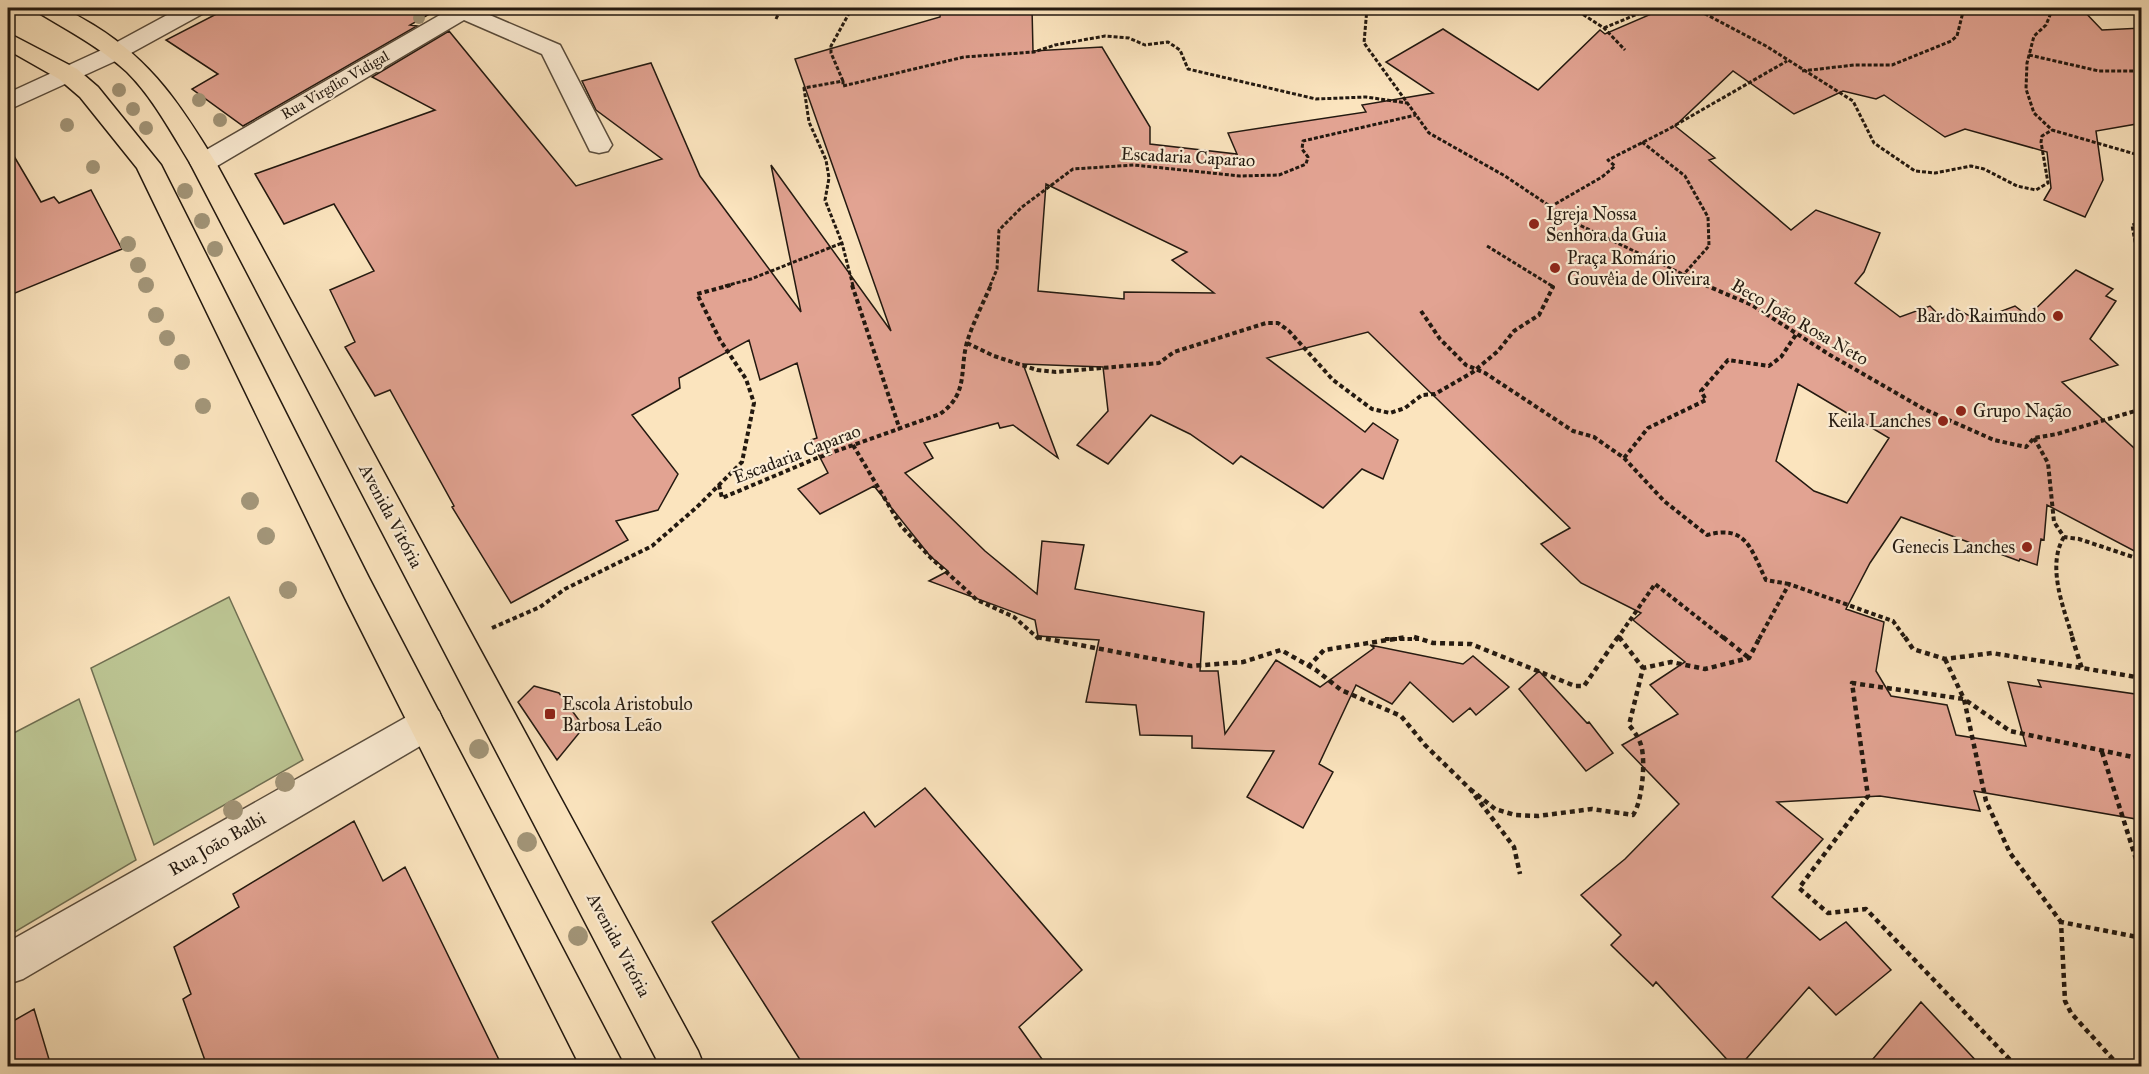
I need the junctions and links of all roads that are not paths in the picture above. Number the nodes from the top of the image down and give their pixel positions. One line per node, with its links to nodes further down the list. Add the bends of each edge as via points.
1 (47, 8): 6 (main road, Avenida Vitória)
2 (158, 8): 6 (street)
3 (196, 8): 6 (street)
4 (465, 9): 10 (street, via 552,50); 11 (street, Rua Virgílio Vidigal)
5 (8, 40): 7 (main road)
6 (106, 46): 7 (street); 11 (main road, Avenida Vitória, via 144,76)
7 (57, 69): 8 (street); 9 (street); 12 (main road, via 106,111 148,165)
8 (8, 84)
9 (8, 102)
10 (599, 145)
11 (203, 163): 15 (main road, Avenida Vitória)
12 (426, 723): 13 (street, Rua João Balbi); 14 (main road)
13 (8, 964)
14 (603, 1066)
15 (683, 1066)

